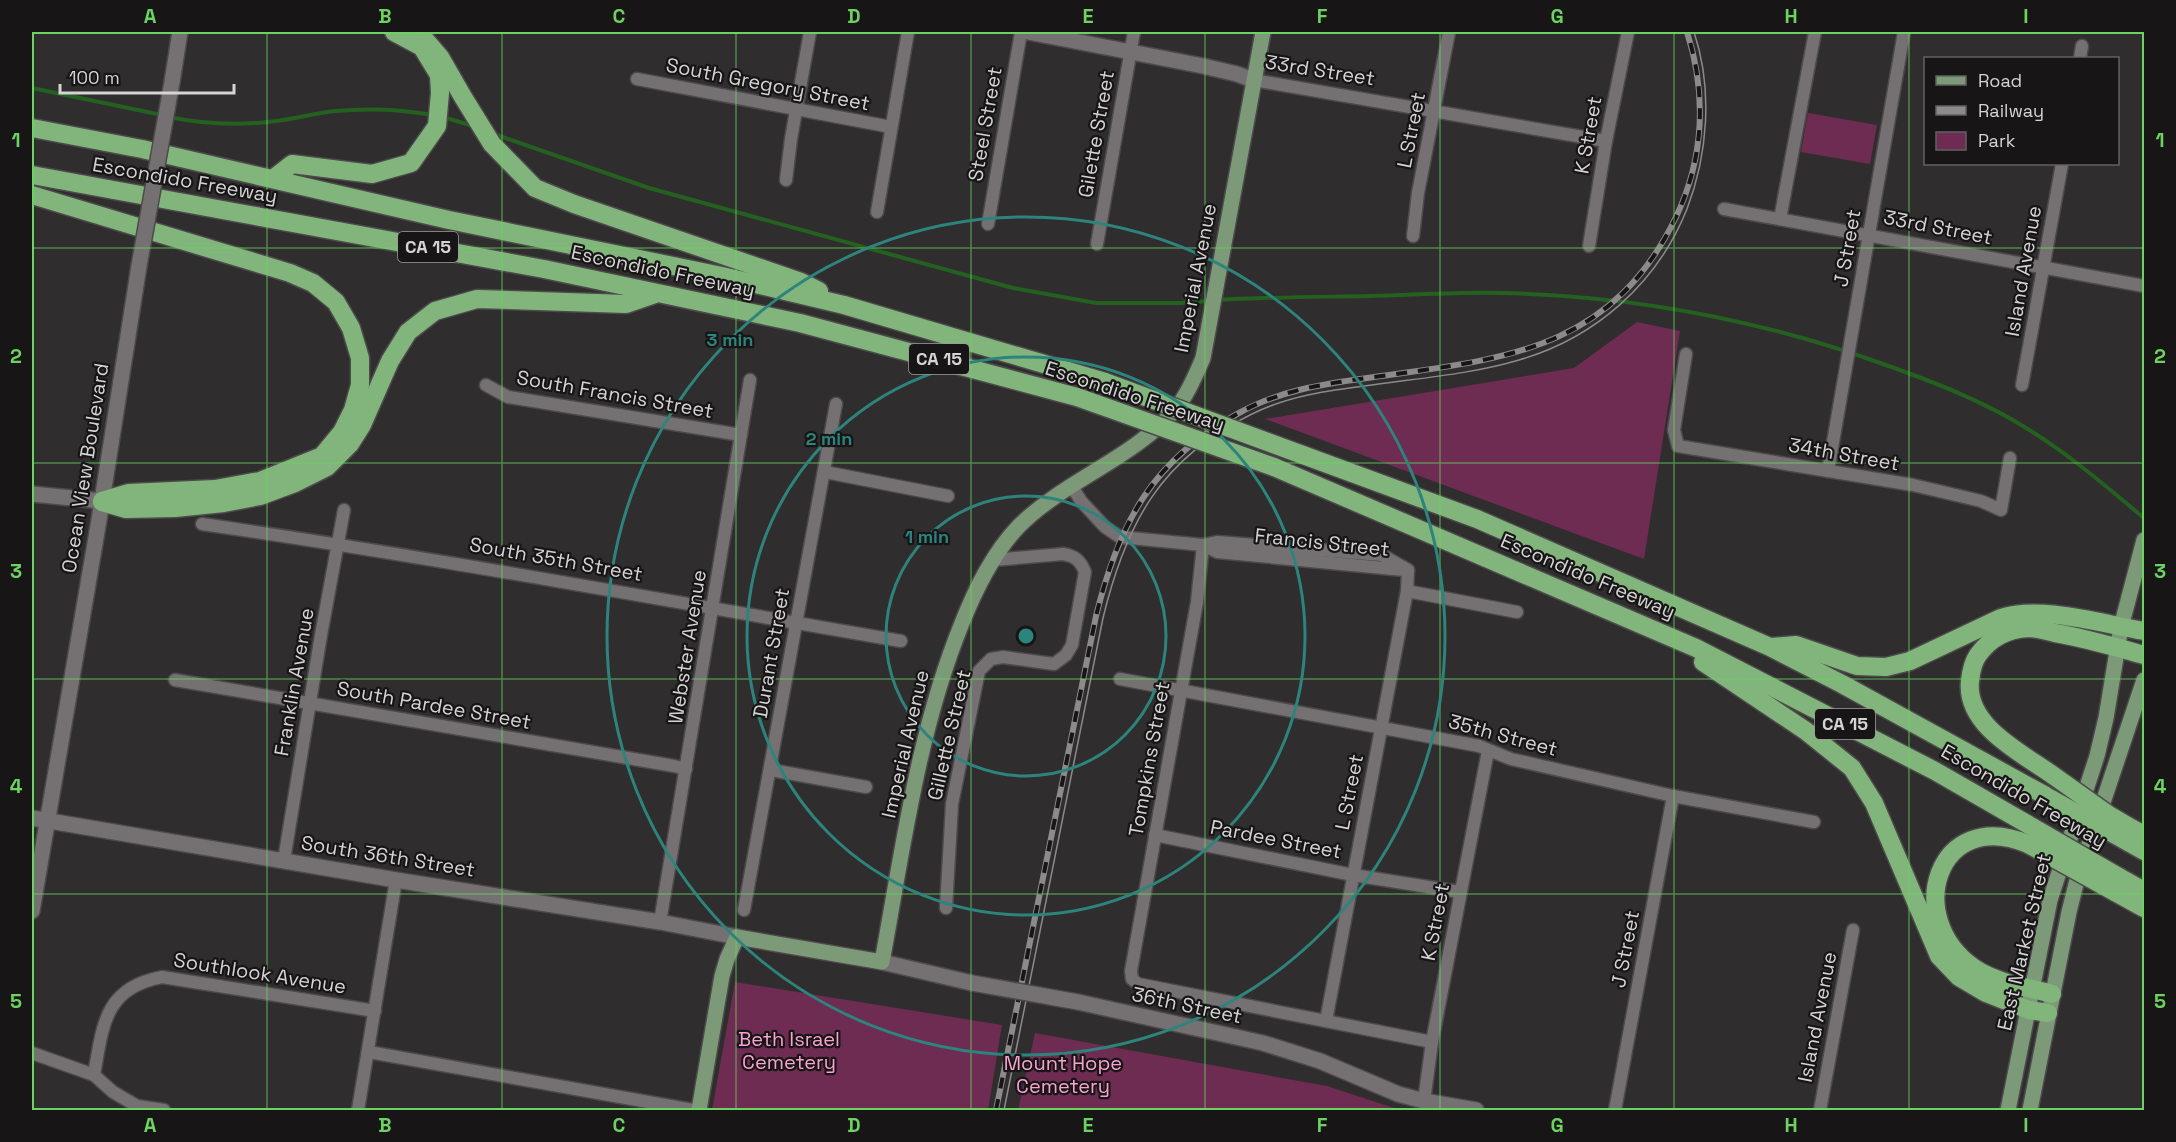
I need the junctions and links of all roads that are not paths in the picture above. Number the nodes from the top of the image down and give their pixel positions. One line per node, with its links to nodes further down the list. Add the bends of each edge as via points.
1 (180, 32): 51 (main road, Ocean View Boulevard, bridge)
2 (394, 32): 24 (highway, via 422,47 439,75 437,126 411,163 372,174 292,164)
3 (415, 32): 38 (highway, via 440,57 492,144 535,188 801,282)
4 (810, 32): 17 (street)
5 (908, 32): 19 (street)
6 (1021, 32): 30 (street, Steel Street)
7 (1028, 32): 14 (main road, 33rd Street)
8 (1134, 32): 14 (street, Gilette Street)
9 (1263, 32): 16 (main road, Imperial Avenue)
10 (1449, 32): 18 (street, L Street)
11 (1628, 32): 21 (street, K Street)
12 (1815, 32): 29 (street)
13 (1904, 32): 31 (street, J Street)
14 (1130, 52): 16 (main road, 33rd Street); 33 (street, Gilette Street)
15 (637, 79): 17 (street, South Gregory Street)
16 (1253, 80): 18 (street, 33rd Street); 48 (main road, Imperial Avenue, via 1203,358 1179,404 1163,422 1132,447)
17 (796, 110): 19 (street, South Gregory Street); 25 (street)
18 (1435, 110): 21 (street, 33rd Street); 32 (street, L Street)
19 (891, 127): 28 (street)
20 (32, 128): 24 (highway, Escondido Freeway / CA 15)
21 (1606, 141): 34 (street, K Street)
22 (2062, 165): 35 (street, Island Avenue)
23 (32, 175): 37 (highway, Escondido Freeway / CA 15)
24 (274, 178): 38 (highway, Escondido Freeway / CA 15)
25 (786, 180)
26 (32, 195): 51 (highway, via 312,283 336,302 351,328 360,358 360,385 353,410 342,432 322,456 260,481 215,489 129,493)
27 (1724, 209): 29 (street, 33rd Street)
28 (877, 212)
29 (1780, 219): 31 (street, 33rd Street)
30 (988, 224)
31 (1869, 235): 35 (street, 33rd Street); 46 (street, J Street)
32 (1413, 236)
33 (1097, 243)
34 (1589, 246)
35 (2043, 268): 36 (street, 33rd Street); 42 (street, Island Avenue)
36 (2145, 286)
37 (657, 293): 51 (highway, via 626,304 477,299 435,311 408,332 390,361 362,425 327,467 295,483 224,503 126,509); 64 (highway, Escondido Freeway / CA 15, bridge, via 821,327 1077,397 1274,466)
38 (844, 305): 67 (highway, Escondido Freeway / CA 15, bridge, via 1105,382 1477,519)
39 (1686, 354): 46 (street, 34th Street, via 1674,430 1678,446)
40 (750, 380): 44 (street, Webster Avenue)
41 (486, 385): 44 (street, South Francis Street, via 508,397)
42 (2022, 385)
43 (836, 404): 47 (street, Durant Street)
44 (741, 435): 60 (street, Webster Avenue)
45 (2010, 458): 46 (street, 34th Street, via 2001,510 1981,501 1912,485)
46 (1828, 471)
47 (825, 472): 50 (street); 62 (street, Durant Street)
48 (1071, 485): 56 (street, Francis Street, via 1105,527 1120,537); 57 (main road, Imperial Avenue, via 1018,527)
49 (32, 494): 51 (main road)
50 (948, 496)
51 (102, 501): 81 (main road, Ocean View Boulevard)
52 (344, 510): 55 (street, Franklin Avenue)
53 (202, 524): 55 (street, South 35th Street)
54 (2145, 540): 63 (main road, East Market Street)
55 (338, 544): 60 (street, South 35th Street); 74 (street, Franklin Avenue)
56 (1203, 545): 58 (street, Francis Street, via 1217,542 1382,555); 73 (street, Tompkins Street)
57 (993, 560): 93 (street, Gillette Street, via 1063,554 1081,562 1085,572 1072,645 1066,655 1054,664 991,659 980,671 952,804); 100 (main road, Imperial Avenue, via 977,586 931,711)
58 (1408, 570): 59 (street, L Street)
59 (1407, 591): 61 (street); 75 (street, L Street)
60 (714, 607): 62 (street, South 35th Street); 77 (street, Webster Avenue)
61 (1517, 612)
62 (796, 623): 66 (street, South 35th Street); 78 (street, Durant Street)
63 (2121, 627): 65 (highway); 67 (highway, via 2042,613 2015,614 1910,661 1886,667 1857,666 1796,645); 68 (main road, East Market Street)
64 (1652, 628): 85 (highway, Escondido Freeway / CA 15, via 1905,755); 104 (highway, via 1806,731 1852,768 1874,803 1939,956 1959,977)
65 (2145, 631)
66 (901, 641)
67 (1770, 647): 84 (highway, Escondido Freeway / CA 15, bridge, via 2046,796)
68 (2117, 648): 69 (highway); 84 (highway, bridge, via 2031,628 2010,630 1994,638 1976,658 1970,697 1983,722 1995,734); 102 (main road, East Market Street, via 2097,756 2050,900)
69 (2145, 655)
70 (1120, 679): 73 (street, 35th Street)
71 (175, 680): 74 (street, South Pardee Street)
72 (2145, 680): 103 (main road, East Market Street, via 2077,880)
73 (1181, 690): 75 (street, 35th Street); 83 (street, Tompkins Street)
74 (310, 703): 77 (street, South Pardee Street); 87 (street, Franklin Avenue)
75 (1382, 727): 76 (street, 35th Street); 88 (street, L Street)
76 (1488, 751): 80 (street, 35th Street); 92 (street, K Street)
77 (686, 770): 97 (street, Webster Avenue)
78 (771, 770): 79 (street); 95 (street, Durant Street)
79 (866, 787)
80 (1673, 796): 82 (street, 35th Street); 118 (street, J Street)
81 (39, 819): 87 (main road, South 36th Street); 96 (main road, Ocean View Boulevard)
82 (1814, 822)
83 (1155, 835): 88 (street, Pardee Street); 101 (street, Tompkins Street)
84 (2134, 835): 86 (highway, Escondido Freeway / CA 15)
85 (2031, 836): 90 (highway, Escondido Freeway / CA 15, bridge); 102 (highway, via 1992,835 1960,847 1945,861 1936,880 1934,900 1945,935 1973,967 1987,976)
86 (2145, 851)
87 (284, 860): 89 (main road, South 36th Street)
88 (1353, 875): 92 (street, Pardee Street); 107 (street, L Street)
89 (396, 880): 97 (main road, South 36th Street); 105 (street)
90 (2117, 885): 91 (highway, Escondido Freeway / CA 15); 94 (highway)
91 (2145, 891)
92 (1460, 892): 108 (street, K Street)
93 (945, 908)
94 (2145, 908)
95 (744, 910)
96 (32, 911)
97 (660, 922): 99 (main road, South 36th Street)
98 (1853, 930): 119 (street, Island Avenue)
99 (737, 937): 100 (main road); 116 (main road, via 722,976)
100 (882, 962): 112 (main road, 36th Street, bridge, via 1263,1043)
101 (1132, 979): 107 (street, 36th Street, via 1138,984)
102 (2032, 989): 103 (highway); 104 (main road, East Market Street)
103 (2052, 994): 106 (main road, East Market Street)
104 (2029, 1010): 106 (highway); 120 (main road, East Market Street)
105 (375, 1011): 109 (street); 111 (street, Southlook Avenue, via 162,977 141,981 111,1007 103,1025)
106 (2048, 1013): 121 (main road, East Market Street)
107 (1326, 1021): 108 (street, 36th Street)
108 (1432, 1042): 112 (street, K Street)
109 (369, 1052): 114 (street); 115 (street)
110 (32, 1053): 111 (street)
111 (94, 1075): 113 (street, via 137,1106)
112 (1424, 1101): 117 (main road, 36th Street)
113 (164, 1110)
114 (358, 1110)
115 (693, 1110)
116 (699, 1110)
117 (1476, 1110)
118 (1615, 1110)
119 (1820, 1110)
120 (2008, 1110)
121 (2030, 1110)

